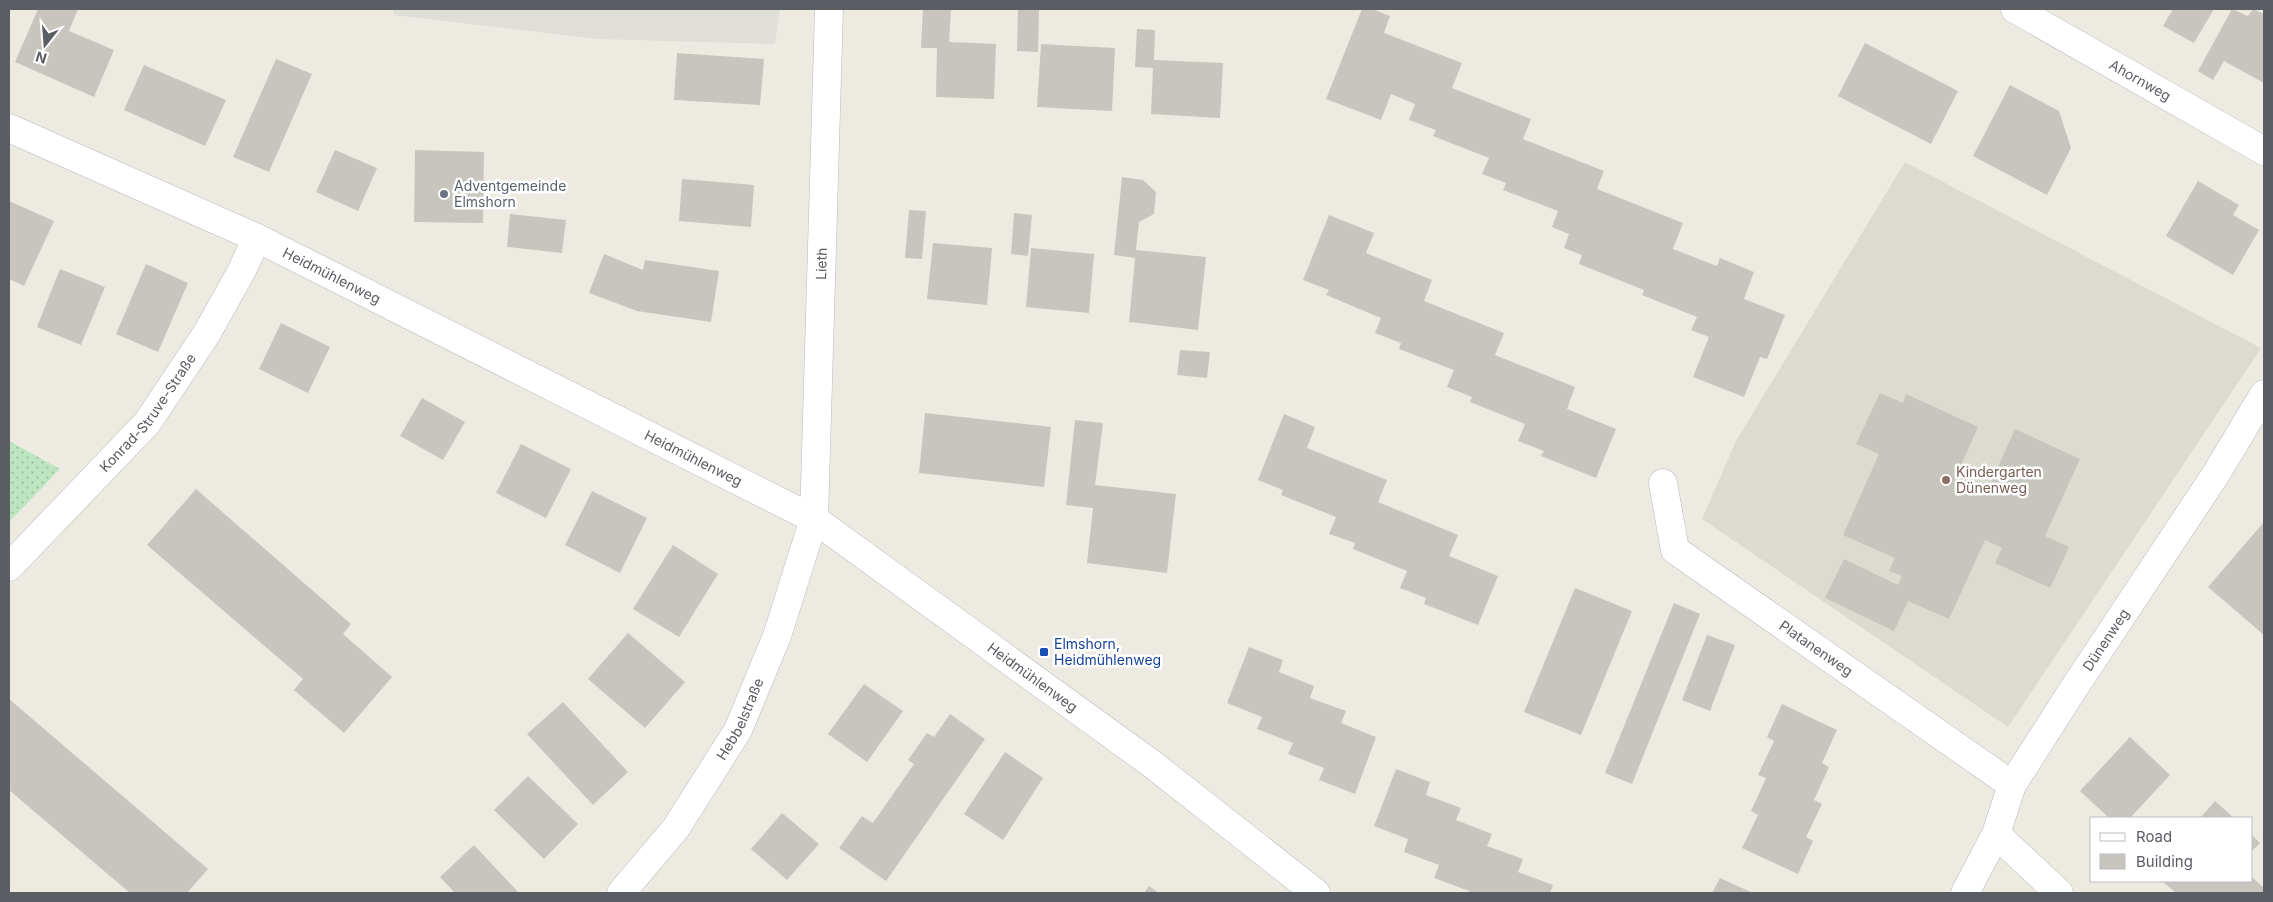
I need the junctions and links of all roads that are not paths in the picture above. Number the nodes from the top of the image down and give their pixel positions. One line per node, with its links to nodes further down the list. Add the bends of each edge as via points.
1 (829, 9): 8 (street, Lieth)
2 (2016, 9): 4 (street, Ahornweg)
3 (9, 128): 5 (street, Heidmühlenweg)
4 (2264, 151)
5 (257, 238): 8 (street, Heidmühlenweg); 9 (street, Konrad-Struve-Straße, via 207,333 147,423)
6 (2264, 394): 10 (street, Dünenweg, via 2216,474)
7 (1663, 483): 10 (street, Platanenweg, via 1675,550)
8 (814, 519): 12 (street, Hebbelstraße, via 777,636 738,730 676,828); 13 (street, Heidmühlenweg, via 1152,764)
9 (9, 567)
10 (2012, 785): 11 (street, Dünenweg)
11 (1996, 834): 14 (street, Dünenweg); 15 (street)
12 (620, 893)
13 (1316, 893)
14 (1965, 893)
15 (2059, 893)

